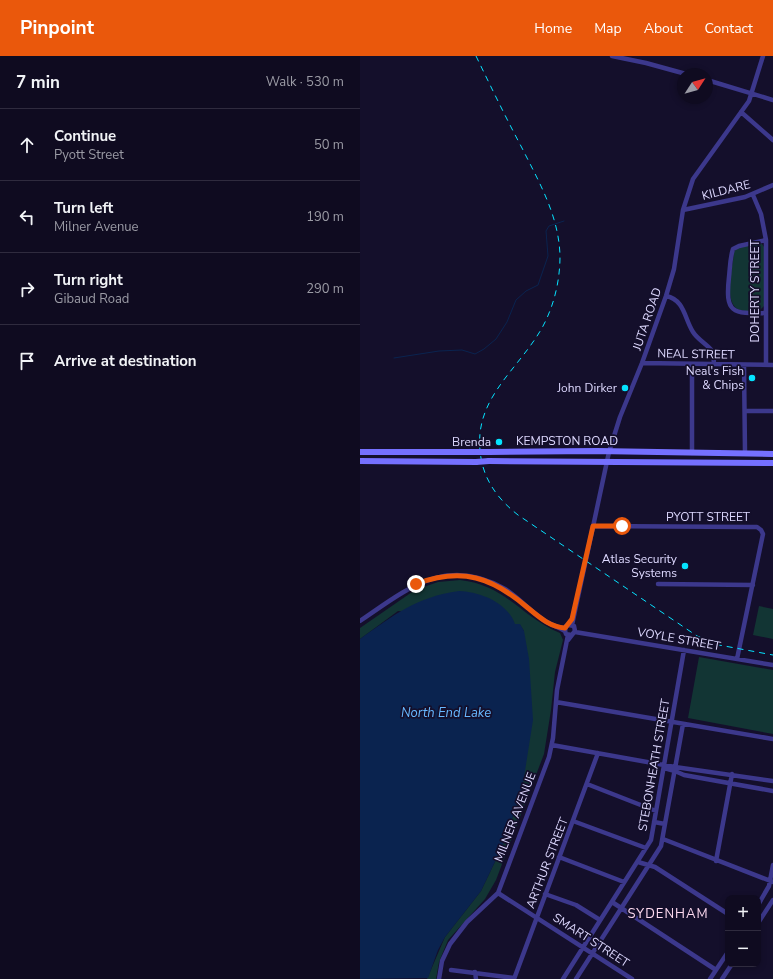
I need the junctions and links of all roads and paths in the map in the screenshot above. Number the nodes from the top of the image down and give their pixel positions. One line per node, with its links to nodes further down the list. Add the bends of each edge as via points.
1 (612, 56): 3 (street)
2 (763, 56): 5 (street, JUTA ROAD)
3 (677, 71)
4 (713, 82): 5 (street)
5 (752, 94): 6 (street); 7 (street, JUTA ROAD)
6 (773, 100)
7 (741, 112): 8 (street); 11 (street, JUTA ROAD, via 693,179)
8 (773, 140)
9 (773, 185): 10 (street, KILDARE)
10 (753, 195): 11 (street, KILDARE); 12 (street, DOHERTY STREET, via 761,214)
11 (683, 210): 13 (street, JUTA ROAD, via 674,269)
12 (766, 240): 14 (street, DOHERTY STREET); 16 (street, via 733,249 727,296 729,304 739,312)
13 (666, 296): 17 (street, JUTA ROAD); 19 (street, via 676,300 683,308 693,332 713,352)
14 (766, 299): 15 (street); 16 (street, DOHERTY STREET)
15 (773, 299)
16 (766, 313): 21 (street, DOHERTY STREET)
17 (642, 363): 18 (street, NEAL STREET); 26 (street, JUTA ROAD)
18 (692, 364): 19 (street, NEAL STREET); 27 (street)
19 (714, 364): 20 (street, NEAL STREET)
20 (744, 365): 21 (street, NEAL STREET); 23 (street)
21 (766, 365): 22 (street, NEAL STREET)
22 (773, 365)
23 (745, 411): 24 (street); 28 (street)
24 (773, 412)
25 (360, 452): 26 (main road, KEMPSTON ROAD, bridge)
26 (609, 452): 27 (main road, KEMPSTON ROAD); 31 (street, JUTA ROAD)
27 (692, 453): 28 (main road, KEMPSTON ROAD)
28 (745, 453): 29 (main road, KEMPSTON ROAD)
29 (773, 454)
30 (360, 461): 31 (main road, KEMPSTON ROAD, bridge)
31 (607, 462): 32 (main road, KEMPSTON ROAD); 33 (street, MILNER AVENUE)
32 (773, 463)
33 (593, 526): 35 (street, PYOTT STREET, via 757,527 763,534); 37 (street, MILNER AVENUE)
34 (658, 584): 35 (street)
35 (753, 584): 39 (street, PYOTT STREET)
36 (360, 621): 37 (street, VOYLE STREET, via 408,588 437,578 461,575 477,577 500,587 540,618 559,628)
37 (570, 630): 38 (street, VOYLE STREET); 41 (street, MILNER AVENUE)
38 (684, 650): 39 (street, VOYLE STREET); 42 (street, STEBONHEATH STREET)
39 (737, 659): 40 (street, VOYLE STREET)
40 (773, 665)
41 (556, 702): 42 (street); 45 (street, MILNER AVENUE)
42 (672, 722): 43 (street); 47 (street, STEBONHEATH STREET)
43 (683, 724): 44 (street); 48 (street, STEBONHEATH STREET)
44 (773, 739)
45 (552, 745): 46 (street); 67 (street, MILNER AVENUE)
46 (598, 753): 47 (street); 52 (street, ARTHUR STREET)
47 (664, 767): 48 (street); 54 (street, STEBONHEATH STREET)
48 (675, 769): 49 (street); 51 (street, via 684,775); 57 (street, STEBONHEATH STREET)
49 (732, 774): 50 (street); 51 (street)
50 (773, 781)
51 (730, 783): 53 (street); 61 (street)
52 (587, 784): 54 (street); 55 (street, ARTHUR STREET)
53 (773, 792)
54 (656, 811): 56 (street, STEBONHEATH STREET)
55 (573, 821): 59 (street); 60 (street, ARTHUR STREET)
56 (654, 822): 57 (street); 59 (street, STEBONHEATH STREET, via 652,836)
57 (665, 824): 58 (street, STEBONHEATH STREET)
58 (663, 839): 61 (street); 63 (street, STEBONHEATH STREET)
59 (646, 848): 62 (street, STEBONHEATH STREET)
60 (560, 857): 65 (street); 68 (street, ARTHUR STREET)
61 (716, 861): 66 (street)
62 (638, 862): 63 (street); 65 (street, STEBONHEATH STREET)
63 (649, 865): 72 (street, STEBONHEATH STREET); 73 (street)
64 (773, 865): 66 (street)
65 (624, 882): 71 (street, STEBONHEATH STREET)
66 (772, 882): 70 (street)
67 (498, 893): 74 (street, SMART STREET); 84 (street, MILNER AVENUE, via 467,922 450,944 442,961)
68 (546, 894): 74 (street, ARTHUR STREET); 76 (street, via 576,905)
69 (773, 900): 75 (street)
70 (761, 901)
71 (612, 902): 72 (street); 76 (street, STEBONHEATH STREET)
72 (621, 908): 78 (street, STEBONHEATH STREET); 82 (street)
73 (725, 912)
74 (537, 917): 77 (street, SMART STREET); 86 (street, ARTHUR STREET)
75 (761, 918)
76 (600, 920): 77 (street, STEBONHEATH STREET)
77 (583, 947): 78 (street, SMART STREET); 87 (street, STEBONHEATH STREET)
78 (592, 954): 88 (street, STEBONHEATH STREET); 89 (street, SMART STREET)
79 (725, 956): 82 (street)
80 (730, 967): 91 (street)
81 (451, 970): 83 (street)
82 (716, 970): 90 (street)
83 (475, 972): 85 (street); 86 (street)
84 (439, 979)
85 (476, 979)
86 (514, 979)
87 (563, 979)
88 (576, 979)
89 (632, 979)
90 (710, 979)
91 (722, 979)

